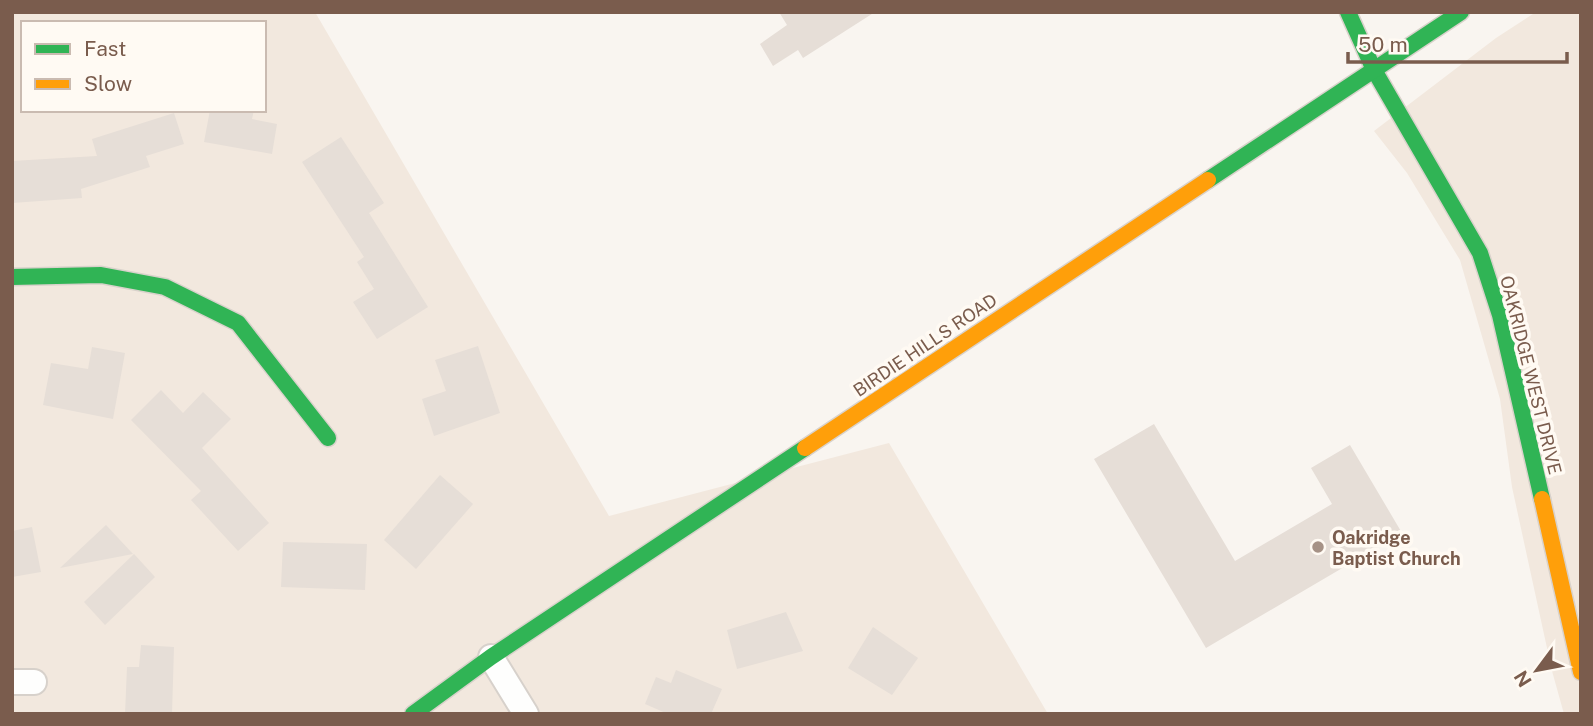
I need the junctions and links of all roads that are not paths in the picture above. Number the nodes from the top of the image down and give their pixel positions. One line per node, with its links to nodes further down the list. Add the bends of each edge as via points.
1 (1348, 12): 3 (main road, OAKRIDGE WEST DRIVE)
2 (1461, 12): 3 (main road, BIRDIE HILLS ROAD)
3 (1374, 71): 6 (main road, BIRDIE HILLS ROAD); 7 (main road, OAKRIDGE WEST DRIVE, via 1480,253 1500,315)
4 (12, 277): 5 (main road, via 101,275 165,287 238,323)
5 (328, 438)
6 (491, 657): 8 (main road, BIRDIE HILLS ROAD); 9 (street)
7 (1581, 672)
8 (413, 714)
9 (526, 714)

